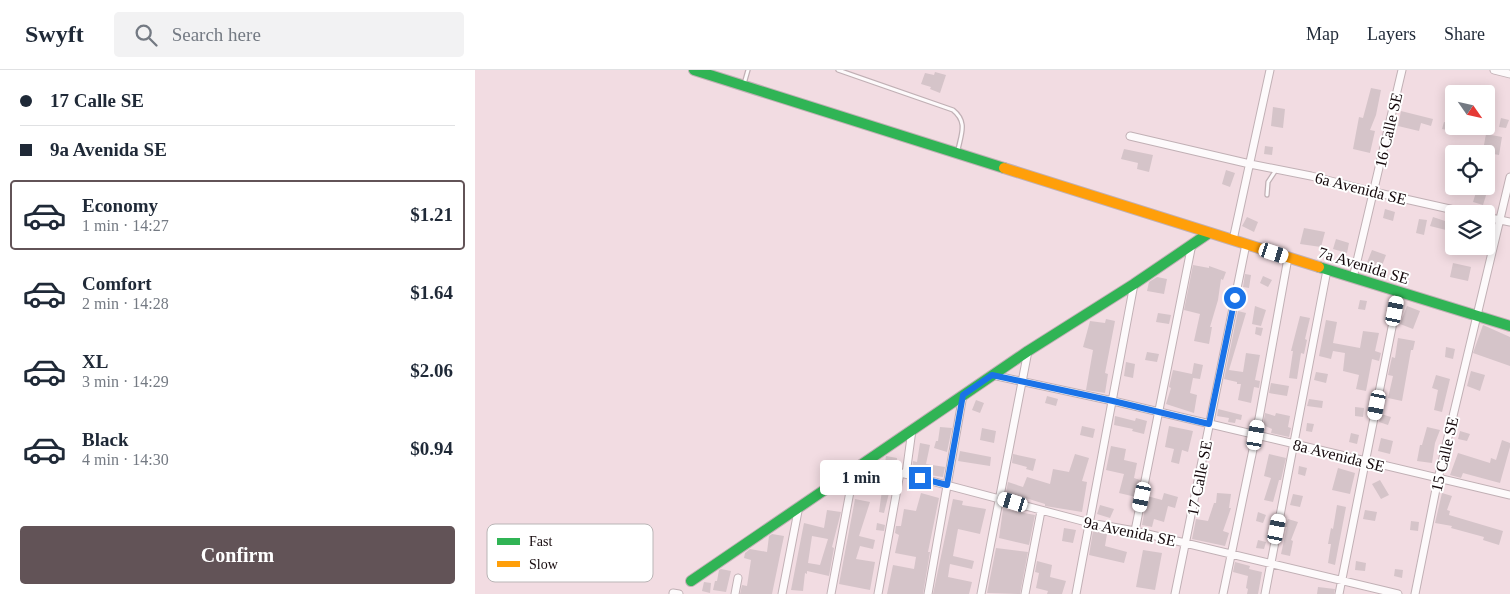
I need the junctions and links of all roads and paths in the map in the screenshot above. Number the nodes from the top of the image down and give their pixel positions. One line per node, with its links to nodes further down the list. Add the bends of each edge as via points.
1 (694, 70): 8 (street, 7a Avenida SE)
2 (748, 70): 8 (lane)
3 (838, 70): 10 (lane, via 953,110 963,124)
4 (1270, 70): 11 (street)
5 (1401, 70): 14 (street, 16 Calle SE)
6 (1494, 70): 7 (street)
7 (1510, 74)
8 (743, 86): 10 (street, 7a Avenida SE)
9 (1130, 136): 11 (street, 6a Avenida SE)
10 (957, 153): 20 (street, 7a Avenida SE)
11 (1249, 164): 12 (street, 6a Avenida SE); 21 (street)
12 (1277, 169): 14 (street, 6a Avenida SE); 15 (lane, via 1268,182)
13 (1510, 177): 18 (street)
14 (1374, 192): 16 (street, 6a Avenida SE); 26 (street, 16 Calle SE)
15 (1267, 195)
16 (1445, 208)
17 (1495, 219): 18 (street)
18 (1501, 220): 19 (street); 29 (street, 15 Calle SE)
19 (1510, 222)
20 (1209, 233): 21 (street, 7a Avenida SE); 22 (street)
21 (1233, 240): 23 (street, 7a Avenida SE)
22 (1192, 244): 27 (street); 36 (street)
23 (1246, 244): 24 (street, 7a Avenida SE); 37 (street, 17 Calle SE)
24 (1289, 258): 25 (street, 7a Avenida SE); 39 (street)
25 (1327, 270): 26 (street, 7a Avenida SE); 40 (street)
26 (1353, 278): 28 (street, 7a Avenida SE)
27 (1134, 284): 31 (street); 35 (street)
28 (1399, 292): 29 (street, 7a Avenida SE); 41 (street)
29 (1476, 315): 30 (street, 7a Avenida SE); 45 (street, 15 Calle SE)
30 (1510, 326)
31 (1028, 350): 32 (street); 33 (street)
32 (992, 375): 33 (street, 8a Avenida SE); 34 (street)
33 (1022, 382): 35 (street, 8a Avenida SE); 48 (street)
34 (963, 395): 38 (street); 46 (street)
35 (1113, 401): 36 (street, 8a Avenida SE); 51 (street)
36 (1160, 412): 37 (street, 8a Avenida SE); 52 (street)
37 (1209, 424): 39 (street, 8a Avenida SE); 53 (street, 17 Calle SE)
38 (912, 430): 42 (street); 44 (street)
39 (1256, 435): 40 (street, 8a Avenida SE); 54 (street)
40 (1294, 444): 41 (street, 8a Avenida SE); 55 (street)
41 (1365, 461): 45 (street, 8a Avenida SE); 57 (street)
42 (863, 463): 43 (street); 44 (street, 9a Avenida SE)
43 (854, 470): 49 (street); 61 (street)
44 (903, 474): 46 (street, 9a Avenida SE); 62 (street)
45 (1438, 478): 47 (street, 8a Avenida SE); 72 (street, 15 Calle SE)
46 (947, 485): 48 (street, 9a Avenida SE); 63 (street)
47 (1510, 495)
48 (999, 498): 50 (street, 9a Avenida SE); 64 (street)
49 (799, 506): 58 (street); 60 (street)
50 (1041, 511): 51 (street, 9a Avenida SE); 65 (street)
51 (1089, 523): 52 (street, 9a Avenida SE); 66 (street)
52 (1135, 530): 53 (street, 9a Avenida SE)
53 (1185, 543): 54 (street, 9a Avenida SE); 67 (street, 17 Calle SE)
54 (1231, 554): 55 (street, 9a Avenida SE); 68 (street)
55 (1271, 563): 57 (street, 9a Avenida SE); 69 (street)
56 (738, 578): 59 (street)
57 (1342, 580): 70 (street); 71 (street, 9a Avenida SE)
58 (691, 581)
59 (735, 594)
60 (783, 594)
61 (831, 594)
62 (879, 594)
63 (928, 594)
64 (981, 594)
65 (1025, 594)
66 (1075, 594)
67 (1175, 594)
68 (1223, 594)
69 (1265, 594)
70 (1339, 594)
71 (1399, 594)
72 (1415, 594)

